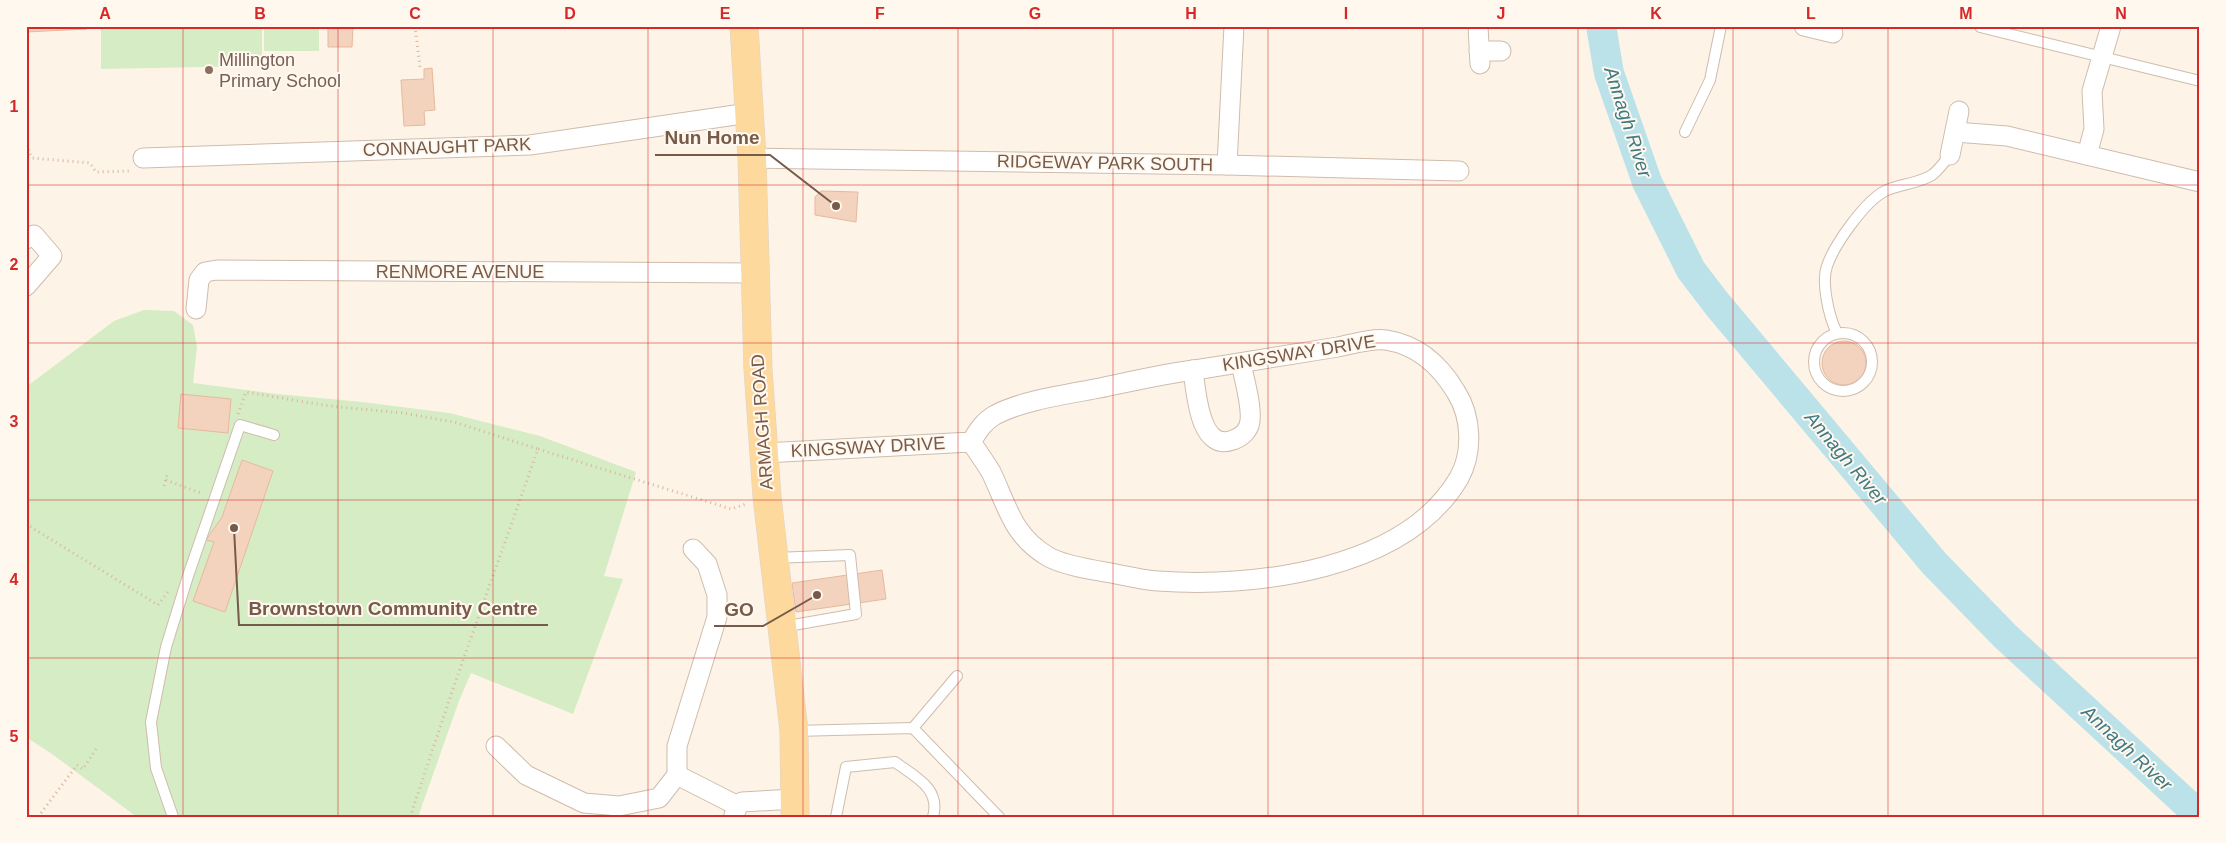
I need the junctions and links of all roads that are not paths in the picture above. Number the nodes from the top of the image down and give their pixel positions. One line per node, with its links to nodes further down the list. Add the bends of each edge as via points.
1 (744, 26): 13 (main road, ARMAGH ROAD)
2 (1234, 26): 20 (street)
3 (1478, 26): 9 (street, via 1479,57)
4 (1721, 26): 14 (lane, via 1710,80)
5 (2111, 26): 10 (street)
6 (1808, 27): 8 (street)
7 (1980, 27): 10 (lane)
8 (1833, 34)
9 (1501, 51)
10 (2102, 57): 11 (lane); 16 (street, via 2092,90 2094,129)
11 (2200, 81)
12 (1959, 110): 15 (street)
13 (749, 113): 18 (street, CONNAUGHT PARK, via 530,145); 19 (main road, ARMAGH ROAD)
14 (1686, 132)
15 (1955, 132): 16 (street, via 2007,136); 17 (street)
16 (2087, 155): 22 (street)
17 (1950, 156): 27 (lane, via 1932,175 1886,190 1858,214 1827,267 1826,302)
18 (143, 158)
19 (752, 158): 20 (street, RIDGEWAY PARK SOUTH); 24 (main road, ARMAGH ROAD)
20 (1227, 165): 21 (street, RIDGEWAY PARK SOUTH)
21 (1459, 171)
22 (2200, 182)
23 (26, 239): 25 (street, via 34,235 52,256)
24 (755, 273): 26 (street, RENMORE AVENUE, via 217,270 205,272 199,280); 32 (main road, ARMAGH ROAD)
25 (26, 286)
26 (196, 309)
27 (1837, 333): 27 (lane, via 1857,336 1870,350 1873,360 1872,370 1862,386 1853,390 1834,391 1819,379 1815,371 1814,361 1820,344)
28 (1241, 363): 29 (street, KINGSWAY DRIVE); 29 (street, via 1250,419 1245,432 1228,442 1208,434 1202,423); 31 (street, KINGSWAY DRIVE, via 1384,339 1418,350 1443,371 1459,396 1470,442 1464,469 1448,496 1408,532 1372,552 1299,572 1263,578 1211,583 1155,581 1085,568 1048,557 1020,534 991,473)
29 (1193, 370): 31 (street, KINGSWAY DRIVE, via 1042,399 996,415 980,427)
30 (274, 434): 43 (lane, via 240,425 166,647 151,722 156,768)
31 (971, 442): 32 (street, KINGSWAY DRIVE)
32 (764, 453): 34 (main road, ARMAGH ROAD)
33 (693, 549): 40 (street, via 707,564 717,595 717,617 676,746)
34 (773, 558): 35 (main road, ARMAGH ROAD); 35 (lane, via 850,554 856,614)
35 (782, 627): 38 (main road, ARMAGH ROAD)
36 (957, 676): 37 (lane)
37 (913, 728): 38 (lane); 46 (lane)
38 (794, 732): 41 (main road, ARMAGH ROAD)
39 (496, 746): 40 (street, via 526,775 584,802 619,806 659,798)
40 (678, 775): 42 (street)
41 (795, 808): 42 (street, via 742,802)
42 (735, 811)
43 (173, 817)
44 (836, 817): 45 (lane, via 846,767 895,762 930,789 935,808)
45 (933, 817)
46 (999, 817)

